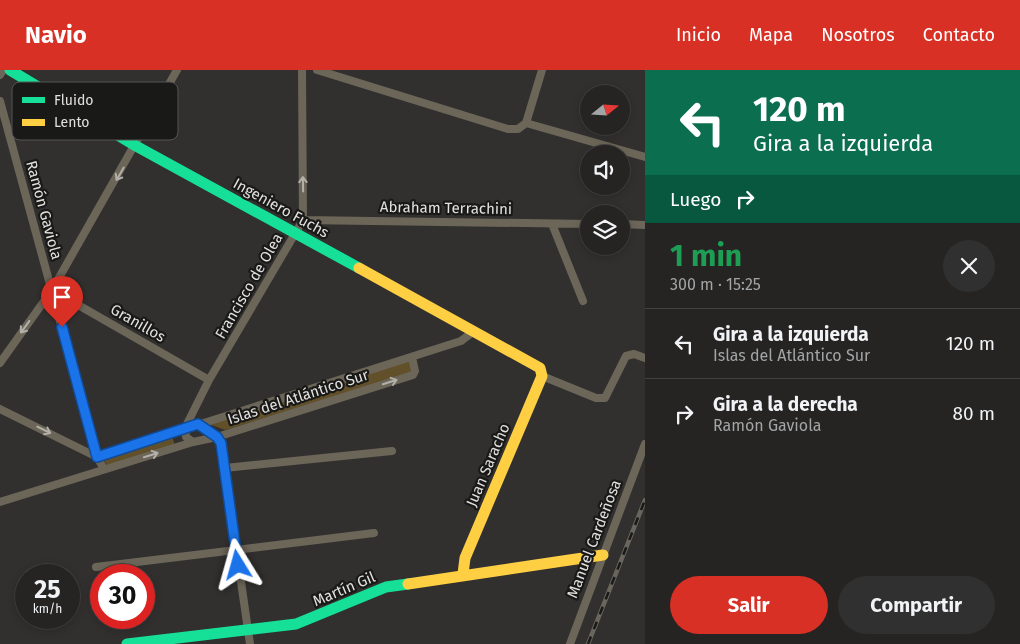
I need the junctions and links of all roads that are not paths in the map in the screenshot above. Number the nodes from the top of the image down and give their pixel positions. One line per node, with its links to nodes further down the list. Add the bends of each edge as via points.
1 (3, 70): 7 (street)
2 (10, 70): 8 (street, Ingeniero Fuchs)
3 (177, 70): 9 (street)
4 (302, 70): 16 (street, one-way to 4)
5 (317, 70): 11 (street, via 508,129 518,129)
6 (542, 70): 11 (street)
7 (0, 75)
8 (30, 82)
9 (171, 82)
10 (0, 101): 22 (street, Ramón Gaviola)
11 (526, 123): 15 (street)
12 (126, 140): 14 (street, Ingeniero Fuchs)
13 (139, 140): 14 (street)
14 (136, 146): 21 (street, Ingeniero Fuchs); 22 (street, one-way to 22)
15 (645, 157)
16 (303, 220): 17 (street, Abraham Terrachini); 21 (street, Francisco de Olea)
17 (552, 224): 18 (street, Abraham Terrachini); 23 (street)
18 (580, 224)
19 (630, 224): 20 (street)
20 (645, 225)
21 (296, 232): 24 (street, Ingeniero Fuchs); 29 (street, Francisco de Olea)
22 (52, 290): 27 (street, one-way to 27); 29 (street, Granillos); 37 (street, Ramón Gaviola)
23 (583, 301)
24 (474, 331): 25 (street, Islas del Atlántico Sur, via 461,341); 28 (street, Ingeniero Fuchs)
25 (412, 357): 31 (street, Islas del Atlántico Sur); 33 (street, Islas del Atlántico Sur, one-way to 25, via 413,375)
26 (645, 358): 28 (street, via 634,354 626,356 605,398 596,398)
27 (0, 363)
28 (541, 372): 45 (street, Juan Saracho, via 465,558)
29 (210, 380): 32 (street, Francisco de Olea)
30 (0, 409): 37 (street, one-way to 37)
31 (198, 424): 32 (street, Islas del Atlántico Sur); 33 (street)
32 (185, 428): 34 (street, via 186,437); 37 (street, Islas del Atlántico Sur)
33 (217, 437): 34 (street, Islas del Atlántico Sur); 38 (street)
34 (193, 442): 39 (street, Islas del Atlántico Sur, one-way to 34)
35 (645, 444): 43 (street, Manuel Cardeñosa)
36 (392, 451): 38 (street)
37 (97, 457): 39 (street, Ramón Gaviola)
38 (225, 468): 42 (street)
39 (104, 469): 40 (street, Islas del Atlántico Sur)
40 (0, 502)
41 (374, 533): 42 (street)
42 (236, 548): 44 (street); 46 (street)
43 (603, 555): 45 (street, Martín Gil); 49 (street, Manuel Cardeñosa)
44 (118, 564)
45 (462, 574): 46 (street, Martín Gil, via 386,587 308,621)
46 (248, 630): 47 (street, Martín Gil); 48 (street)
47 (127, 644)
48 (250, 644)
49 (570, 644)

